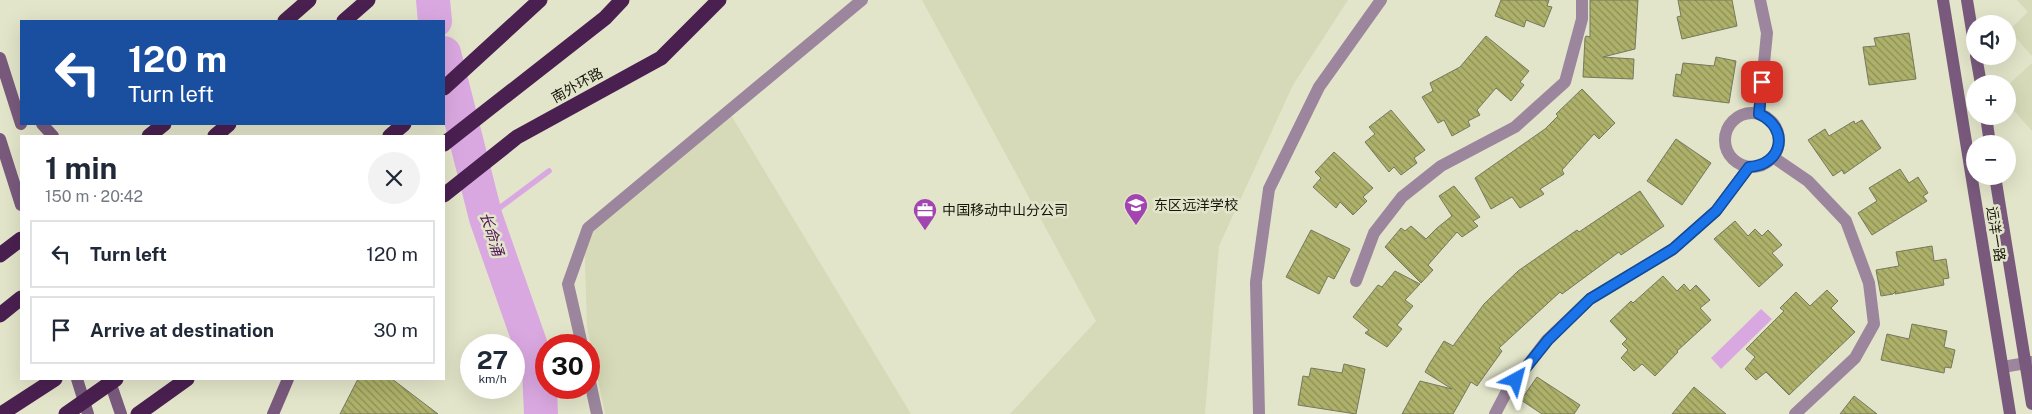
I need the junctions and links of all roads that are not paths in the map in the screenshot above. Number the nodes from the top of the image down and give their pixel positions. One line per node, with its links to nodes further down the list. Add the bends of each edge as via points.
1 (308, 0): 13 (highway)
2 (368, 0): 14 (highway)
3 (540, 0): 17 (highway)
4 (622, 0): 28 (highway, via 605,18)
5 (719, 0): 32 (highway, 南外环路, via 661,58 517,137)
6 (862, 0): 39 (street, via 588,228 568,284)
7 (1381, 0): 57 (street, via 1319,87 1269,189 1256,282)
8 (1582, 0): 36 (street, via 1582,19 1564,82 1515,127 1441,166 1402,197 1374,233)
9 (1760, 0): 19 (street, via 1767,33)
10 (1943, 0): 41 (street, 远洋一路)
11 (1967, 0): 12 (street)
12 (1969, 15)
13 (286, 20)
14 (345, 20)
15 (0, 58): 16 (street)
16 (8, 85): 18 (street); 20 (street)
17 (445, 87)
18 (20, 99)
19 (1759, 114): 29 (street, via 1774,124 1778,132 1778,149); 30 (street, via 1742,115 1729,127 1726,135 1728,152 1733,159)
20 (20, 121)
21 (43, 125): 24 (street)
22 (163, 125): 25 (highway)
23 (228, 125): 26 (highway)
24 (52, 135)
25 (149, 135)
26 (216, 135)
27 (0, 138): 33 (street)
28 (445, 143)
29 (1773, 157): 30 (street, via 1766,163); 59 (street, via 1808,181 1846,221 1869,283 1874,324 1855,358)
30 (1749, 167): 58 (street, via 1716,211 1673,249 1590,299 1548,340 1506,393)
31 (1997, 185): 40 (street, 远洋一路)
32 (445, 193)
33 (20, 202)
34 (20, 240): 35 (highway)
35 (0, 256)
36 (1356, 281)
37 (20, 299): 38 (highway)
38 (0, 315)
39 (579, 334)
40 (2029, 362): 41 (street); 49 (street, 远洋一路)
41 (2003, 367): 60 (street, 远洋一路)
42 (53, 380): 50 (highway)
43 (77, 380): 52 (street)
44 (109, 380): 53 (street)
45 (115, 380): 51 (highway, bridge)
46 (186, 380): 54 (highway)
47 (288, 380): 55 (street)
48 (594, 399): 56 (street)
49 (2032, 404)
50 (1, 414)
51 (66, 414)
52 (88, 414)
53 (121, 414)
54 (138, 414)
55 (272, 414)
56 (597, 414)
57 (1259, 414)
58 (1495, 414)
59 (1795, 414)
60 (2010, 414)

